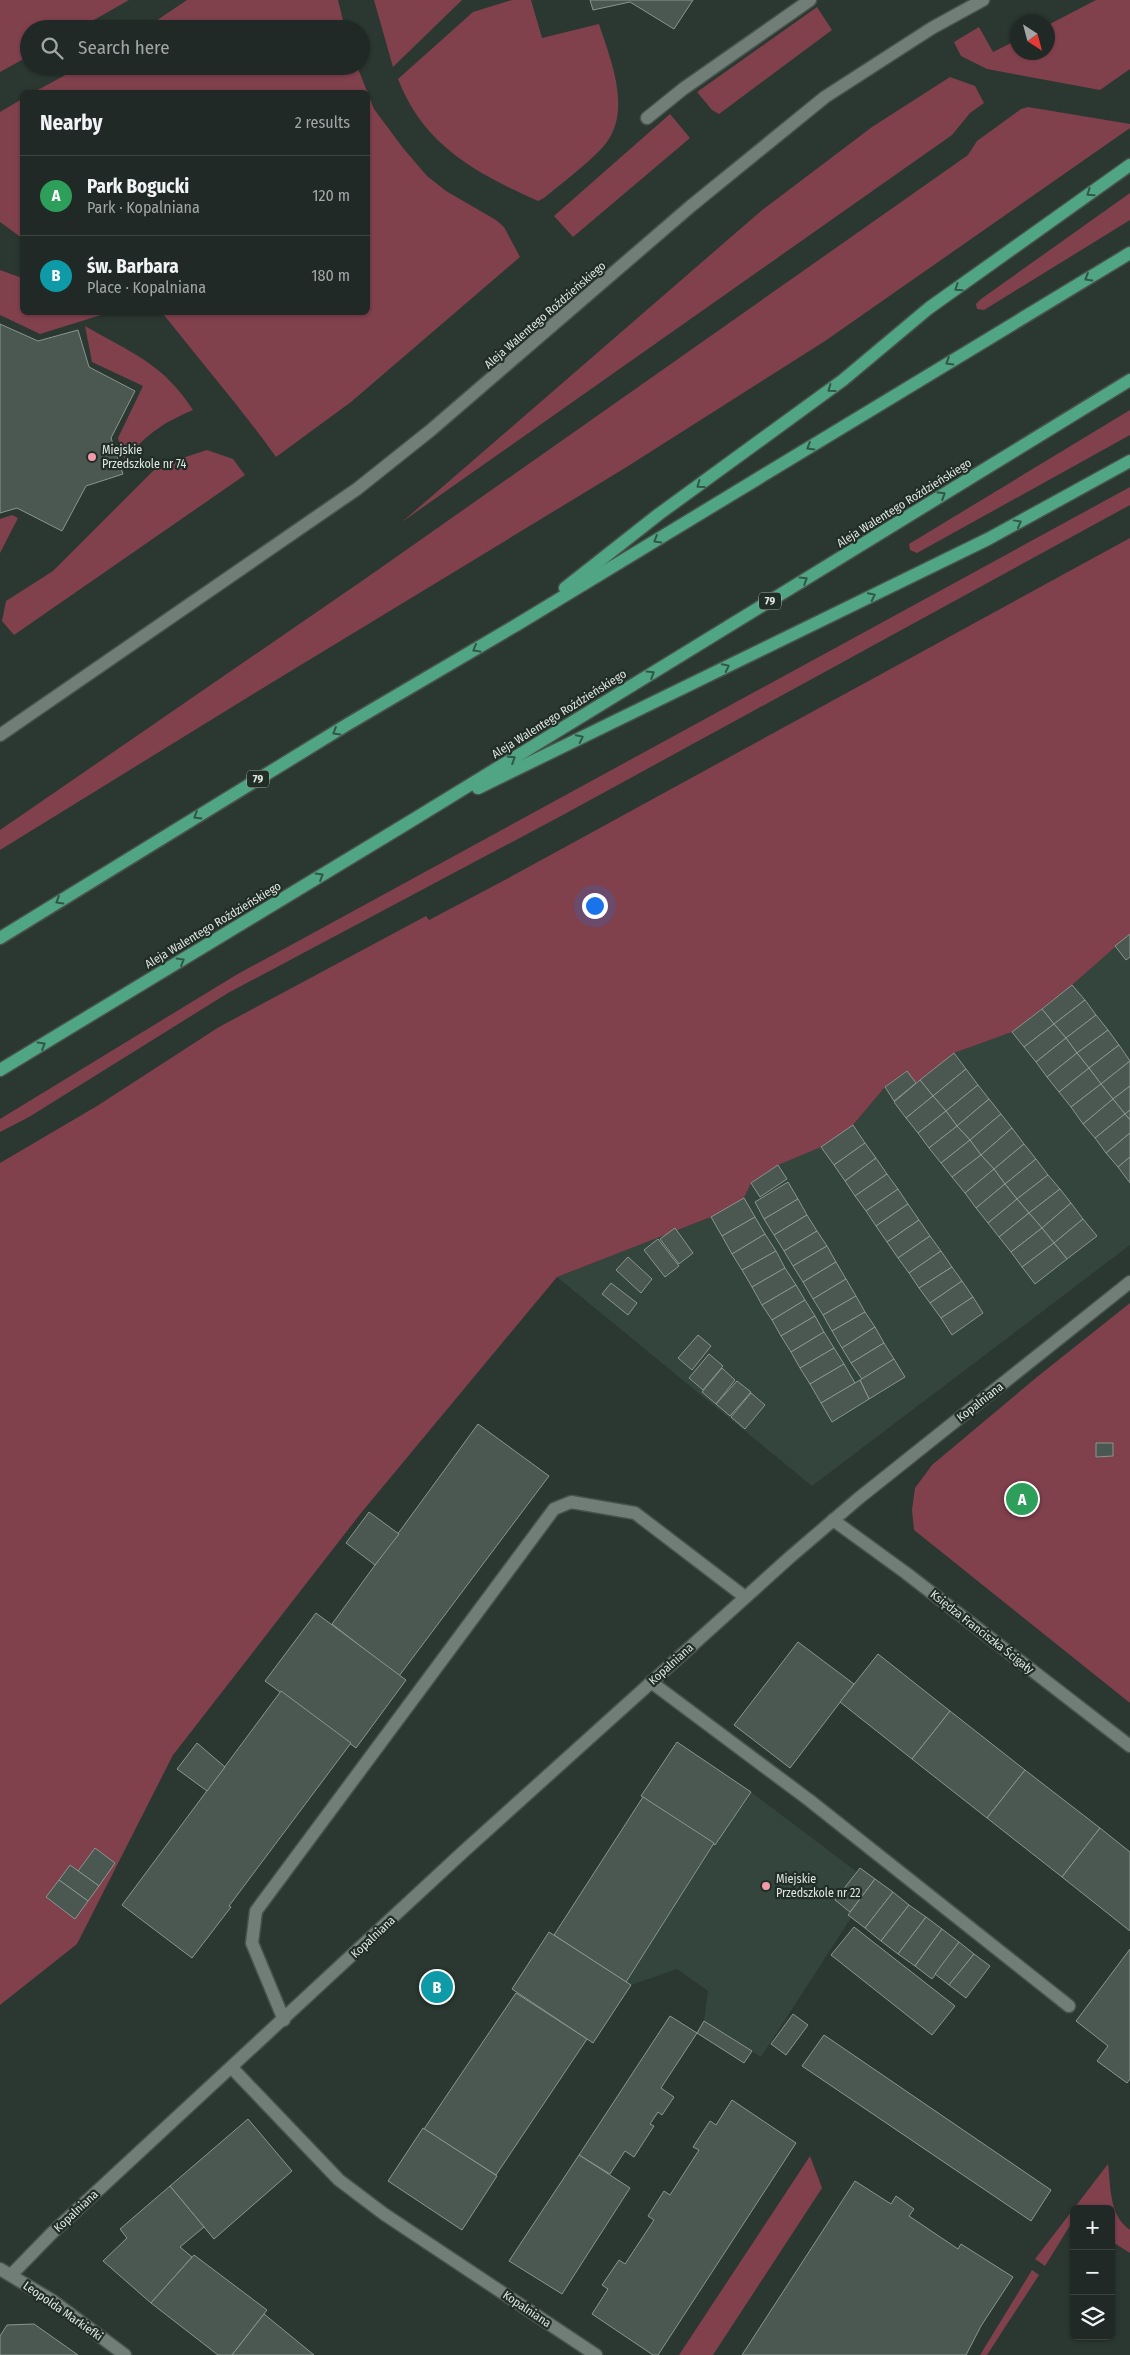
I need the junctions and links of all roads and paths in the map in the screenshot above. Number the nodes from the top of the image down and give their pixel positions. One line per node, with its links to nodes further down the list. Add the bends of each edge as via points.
1 (810, 0): 3 (street)
2 (983, 0): 9 (street, Aleja Walentego Roździeńskiego, via 924,33 825,97 691,206 439,424 357,490)
3 (647, 118)
4 (1130, 165): 8 (main road, one-way to 8, via 929,308 843,380 659,514)
5 (1130, 253): 8 (main road, 79, one-way to 8)
6 (1130, 380): 10 (main road, Aleja Walentego Roździeńskiego / 79, one-way to 6)
7 (1130, 461): 10 (main road, one-way to 7, via 988,539)
8 (518, 624): 11 (main road, 79, one-way to 11, via 348,724)
9 (0, 735)
10 (411, 821): 12 (main road, Aleja Walentego Roździeńskiego / 79, one-way to 10)
11 (0, 938)
12 (0, 1070)
13 (1130, 1282): 14 (street, Kopalniana)
14 (833, 1520): 15 (street, Kopalniana); 17 (street, Księdza Franciszka Ścigały)
15 (745, 1597): 16 (street, Kopalniana); 19 (street, via 635,1513 571,1502 554,1509 256,1911 252,1944)
16 (651, 1682): 18 (street, via 809,1800); 19 (street, Kopalniana)
17 (1130, 1746)
18 (1068, 2006)
19 (284, 2020): 20 (street, Kopalniana)
20 (232, 2068): 21 (street, Kopalniana); 23 (street, Kopalniana, via 338,2180)
21 (6, 2272): 22 (street, Leopolda Markiefki, via 53,2301)
22 (125, 2355)
23 (596, 2355)

